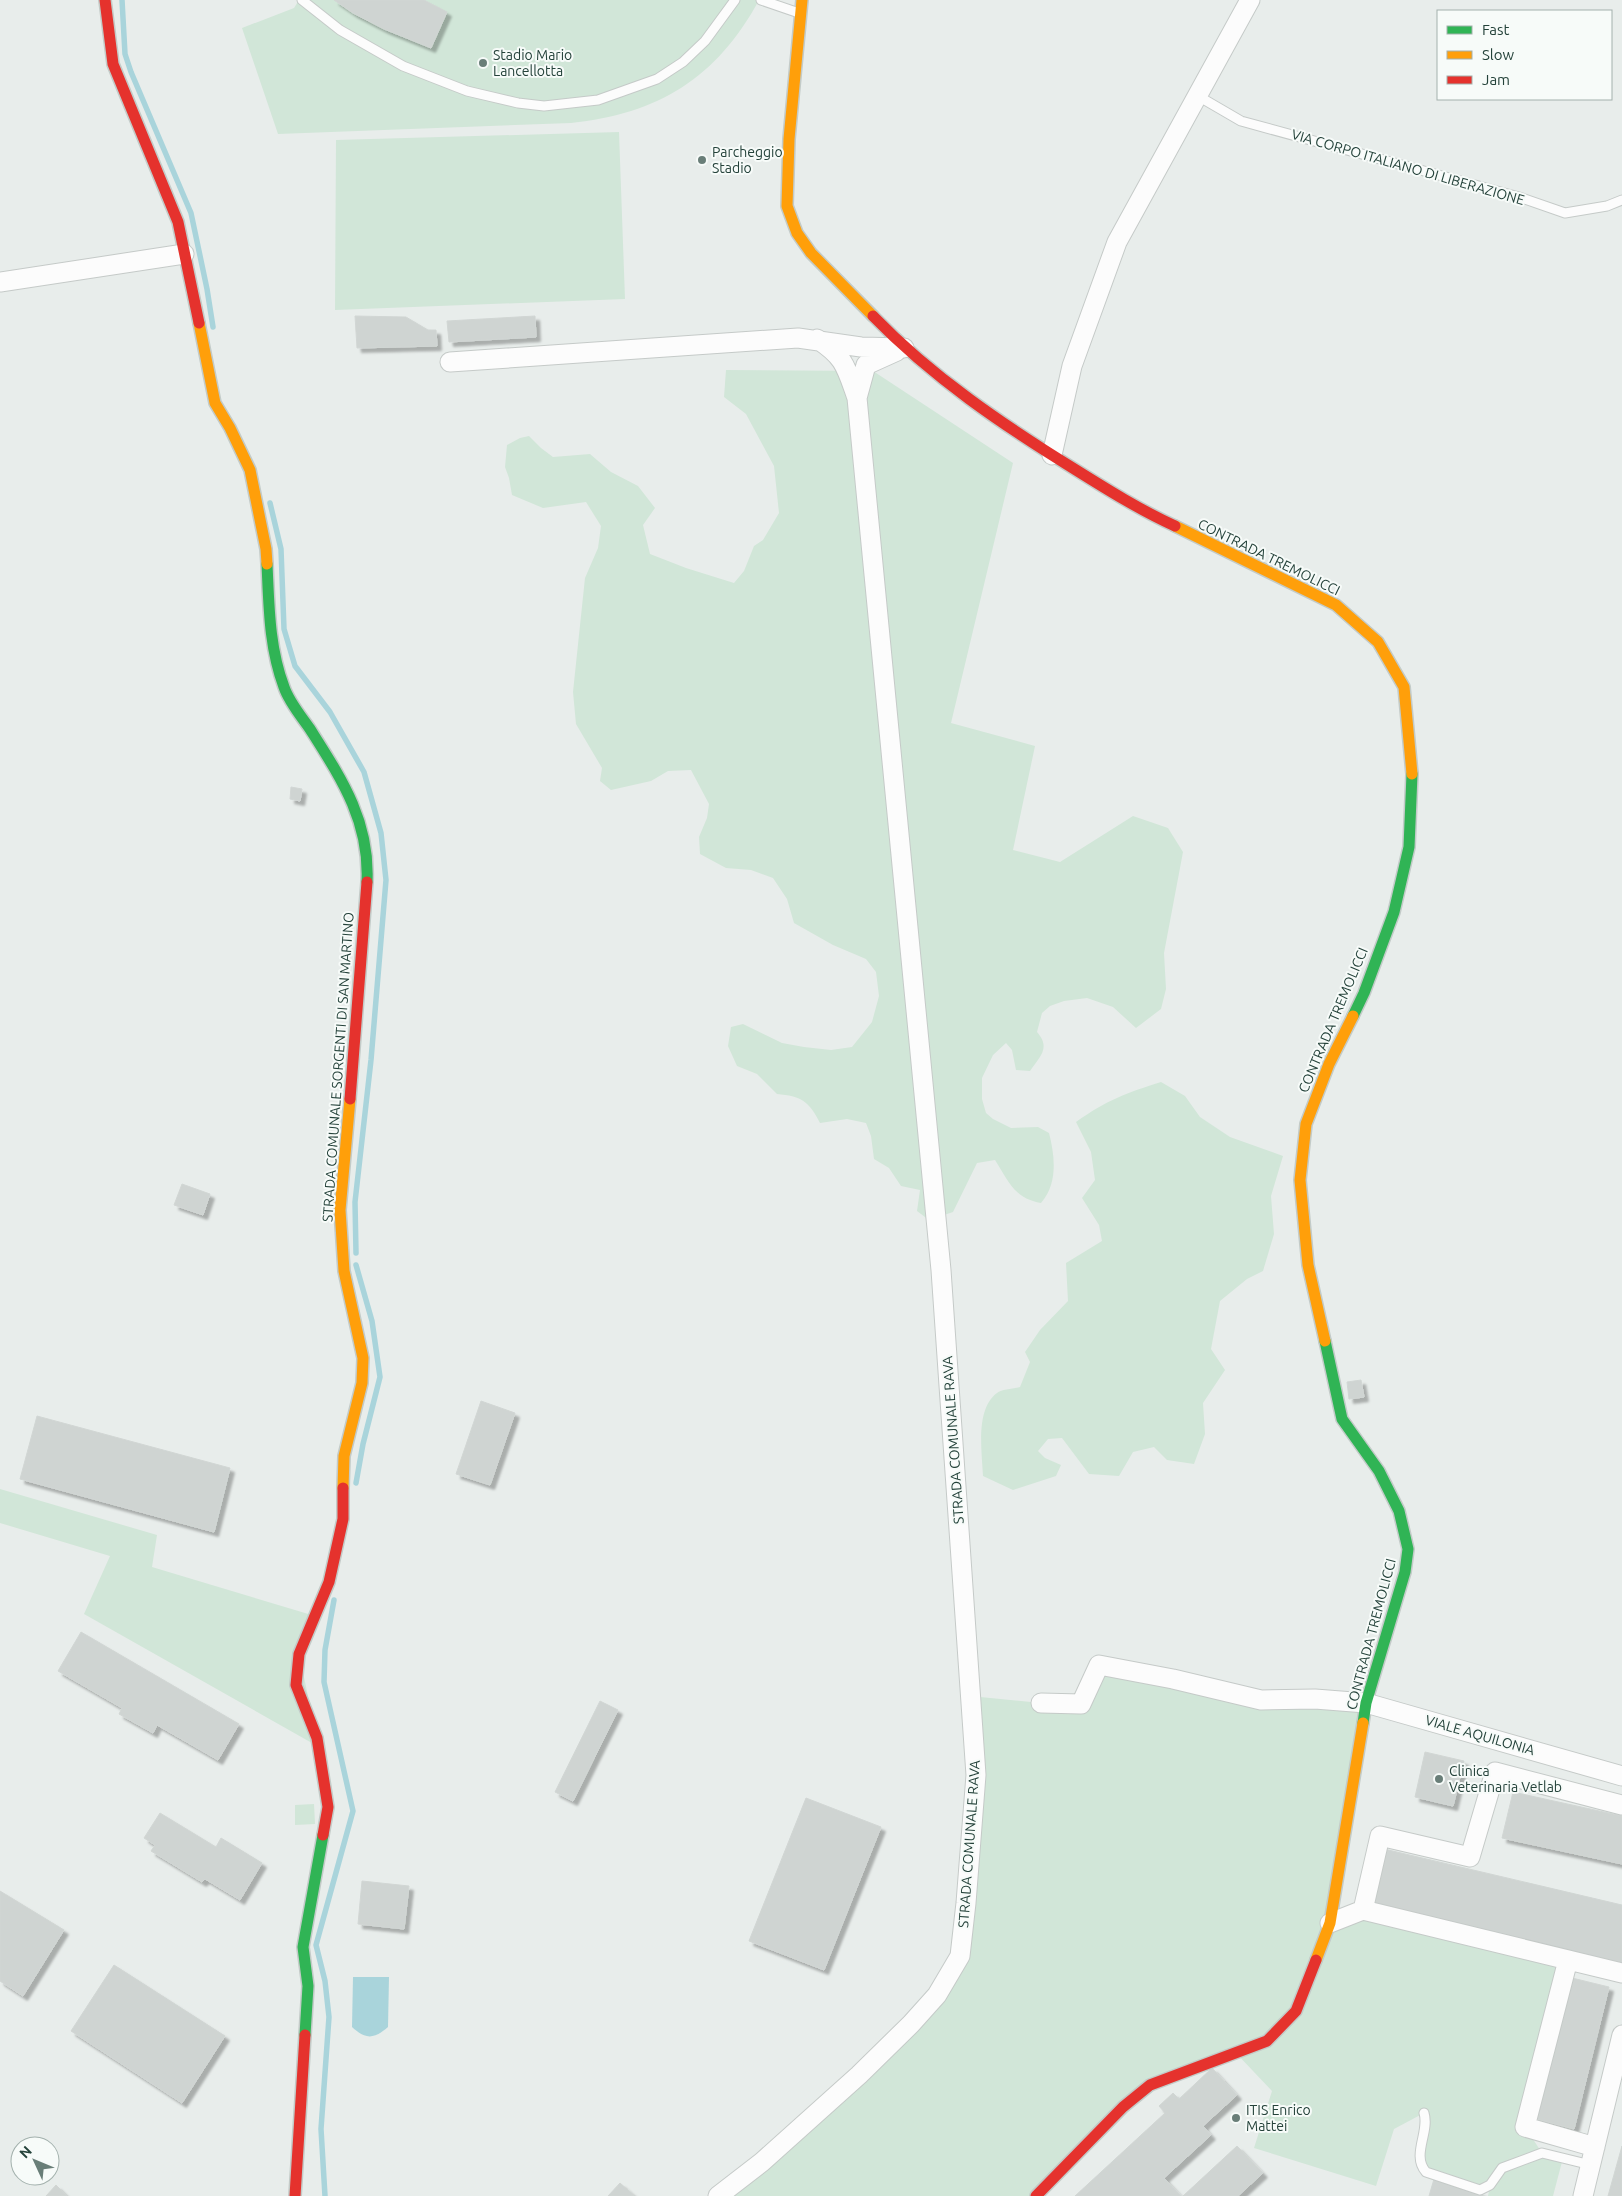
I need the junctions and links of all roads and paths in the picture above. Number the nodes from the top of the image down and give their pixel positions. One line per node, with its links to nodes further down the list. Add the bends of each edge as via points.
1 (105, 0): 10 (street, STRADA COMUNALE SORGENTI DI SAN MARTINO, via 112,64 178,222)
2 (302, 0): 3 (lane, via 340,30 404,66 467,91 544,106 598,100 657,79 684,62 705,41)
3 (735, 0)
4 (761, 0): 7 (lane)
5 (802, 0): 7 (street, CONTRADA TREMOLICCI)
6 (1250, 0): 8 (street)
7 (801, 14): 13 (street, CONTRADA TREMOLICCI, via 789,139 787,206 797,233 811,253)
8 (1198, 96): 9 (lane, VIA CORPO ITALIANO DI LIBERAZIONE, via 1241,121 1519,197 1565,213 1607,206); 18 (street, via 1117,242 1072,366)
9 (1622, 200)
10 (184, 254): 11 (street); 31 (street, STRADA COMUNALE SORGENTI DI SAN MARTINO, via 215,403 250,470 266,548 271,642 284,690 342,779 357,814 368,858 340,1210 344,1271 363,1358 362,1383 344,1456 343,1519 328,1582 299,1654 296,1685 317,1738 328,1807 303,1948 308,1986)
11 (0, 282)
12 (817, 340): 14 (street); 15 (street, via 798,338); 16 (street, via 834,350)
13 (904, 348): 14 (street); 18 (street, CONTRADA TREMOLICCI, via 1014,432)
14 (861, 353): 16 (street, via 848,353); 17 (street)
15 (450, 362)
16 (846, 365): 17 (street)
17 (857, 398): 32 (street, STRADA COMUNALE RAVA, via 941,1270 976,1775 960,1956 938,1995 859,2074 762,2162)
18 (1052, 455): 20 (street, CONTRADA TREMOLICCI, via 1145,512 1336,605 1378,642 1404,687 1412,766 1409,848 1394,912 1364,993 1306,1124 1300,1180 1308,1265 1342,1419 1391,1495 1399,1511 1408,1549 1405,1572)
19 (1041, 1703): 20 (street, VIALE AQUILONIA, via 1081,1704 1099,1665 1261,1700 1315,1699)
20 (1366, 1703): 21 (street, VIALE AQUILONIA); 24 (street, CONTRADA TREMOLICCI)
21 (1622, 1776)
22 (1622, 1805): 23 (street, via 1495,1772 1470,1856 1380,1836)
23 (1364, 1910): 24 (street); 25 (street)
24 (1330, 1923): 33 (street, CONTRADA TREMOLICCI, via 1296,2011 1267,2041 1150,2085 1123,2107)
25 (1568, 1960): 26 (street); 30 (street, via 1525,2128)
26 (1622, 1973)
27 (1622, 2035): 28 (street)
28 (1619, 2064): 30 (street)
29 (1424, 2113): 30 (lane, via 1427,2120 1420,2166 1426,2172 1480,2190 1490,2185 1502,2168 1542,2153)
30 (1593, 2156): 34 (street)
31 (295, 2196)
32 (718, 2196)
33 (1036, 2196)
34 (1583, 2196)

